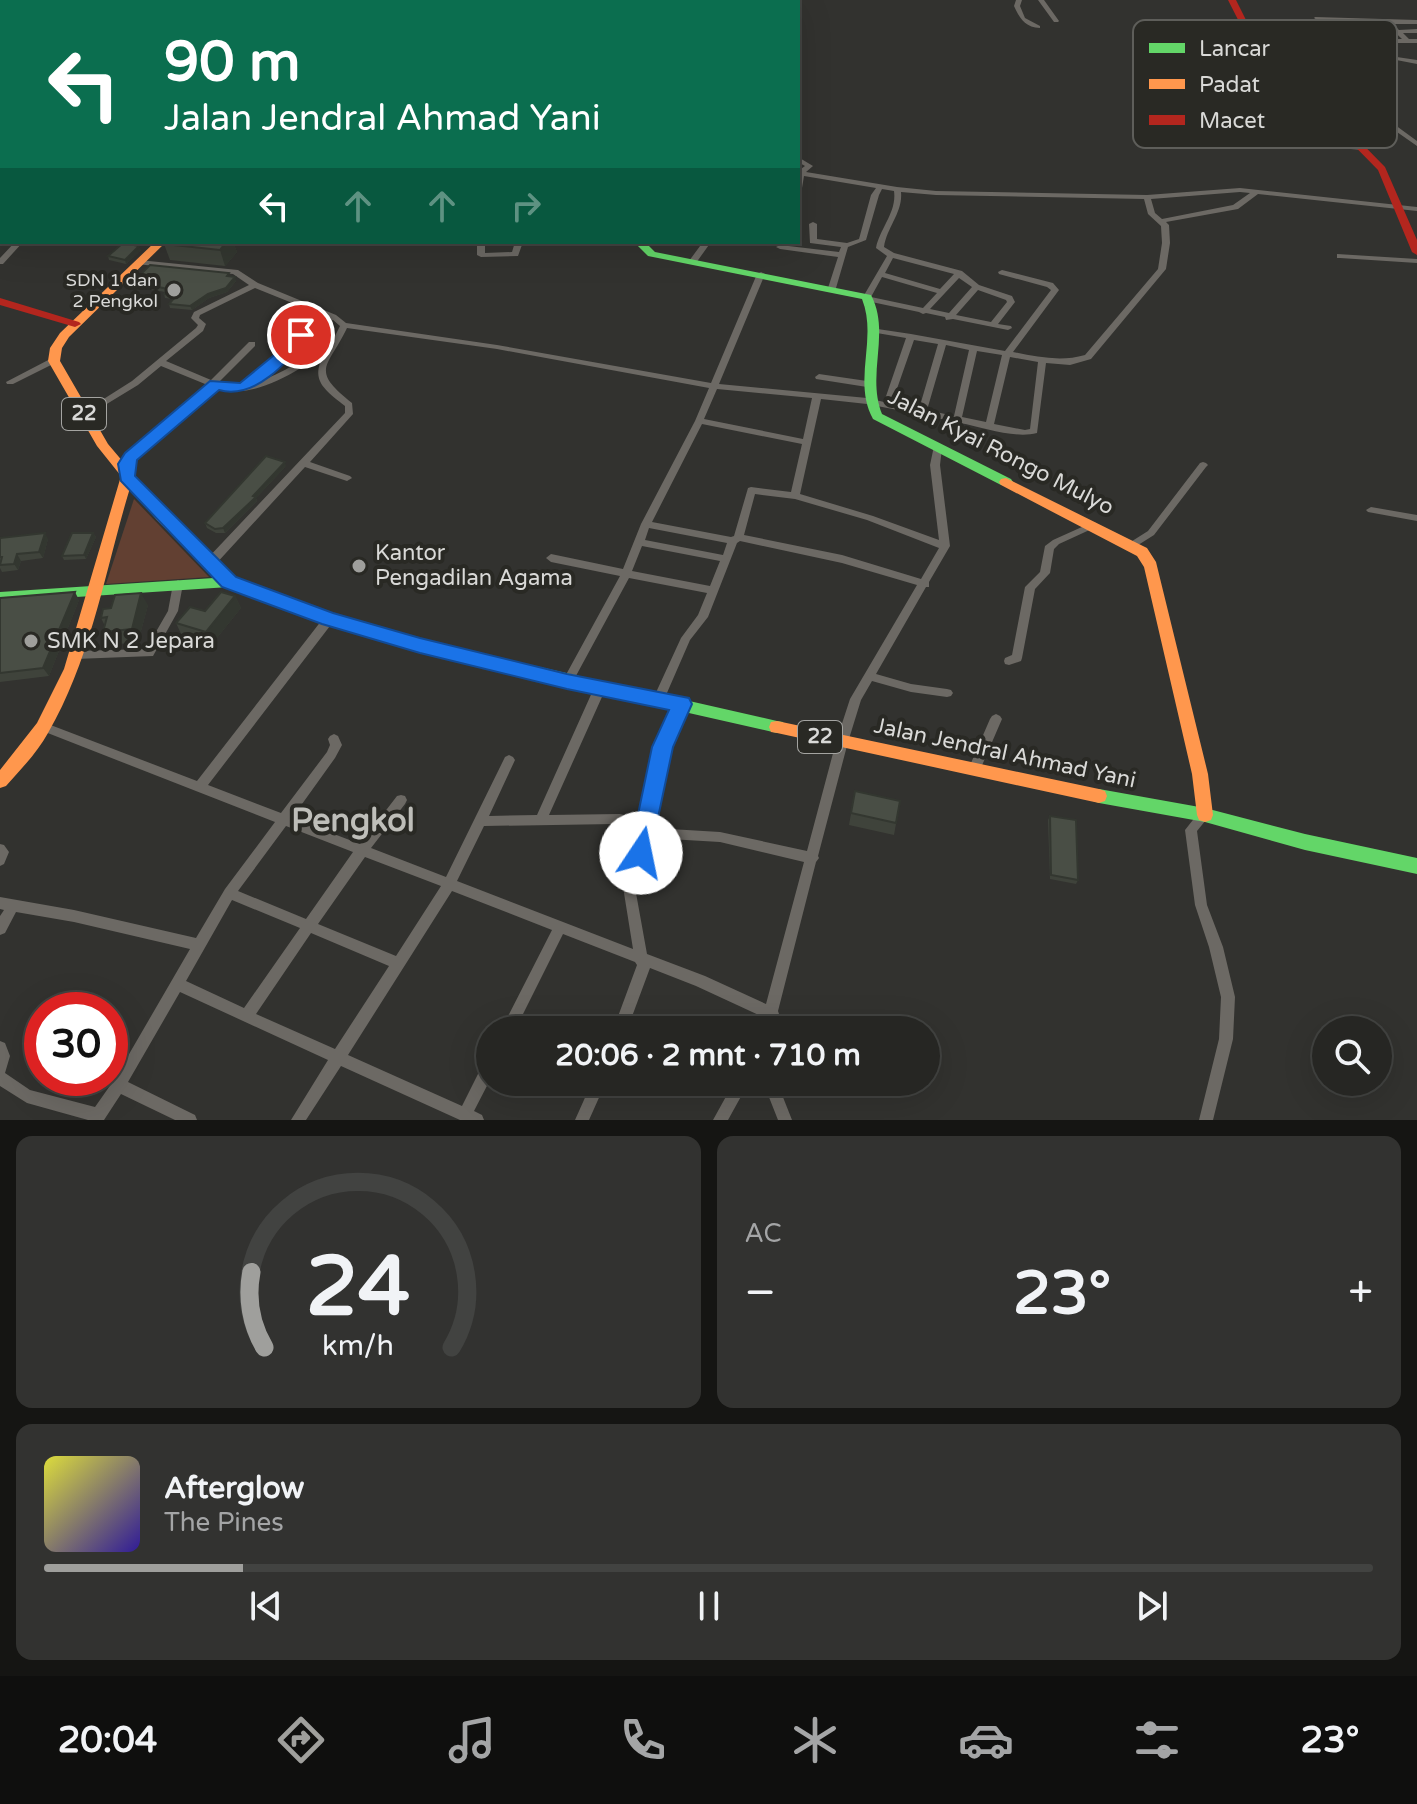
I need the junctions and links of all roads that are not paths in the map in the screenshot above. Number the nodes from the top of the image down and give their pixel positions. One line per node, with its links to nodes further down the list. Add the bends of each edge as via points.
1 (1019, 0): 10 (street, via 1021,16)
2 (1041, 0): 9 (street)
3 (1232, 0): 7 (main road)
4 (1032, 1): 5 (street)
5 (1045, 13)
6 (1317, 18): 8 (street)
7 (1243, 20)
8 (1352, 20)
9 (1056, 21)
10 (1038, 27)
11 (1417, 31): 12 (street)
12 (1397, 32): 14 (street)
13 (1397, 41): 14 (street)
14 (1407, 41): 15 (street)
15 (1417, 41)
16 (1397, 59): 17 (street)
17 (1417, 62)
18 (1397, 129): 19 (street)
19 (1417, 144)
20 (1363, 148): 27 (main road, via 1382,169)
21 (800, 160): 22 (street, via 809,165)
22 (800, 173): 23 (street)
23 (880, 186): 24 (street); 37 (street, via 862,240)
24 (897, 189): 26 (street); 41 (street, via 899,201 880,245)
25 (1256, 192): 26 (street); 27 (street); 29 (street, via 1235,207)
26 (1147, 197): 29 (street)
27 (1398, 207): 28 (street); 39 (main road)
28 (1417, 209)
29 (1160, 221): 72 (street, via 1165,225 1165,262 1111,330 1080,361)
30 (813, 224): 37 (street, via 813,241)
31 (17, 244): 45 (street)
32 (159, 244): 46 (main road)
33 (481, 244): 34 (street, via 481,255 497,256 515,254)
34 (518, 244)
35 (640, 244): 43 (main road, via 652,254)
36 (706, 244): 43 (street)
37 (846, 245): 40 (street)
38 (780, 247): 40 (street)
39 (1417, 252)
40 (842, 255): 53 (street)
41 (891, 255): 48 (street); 50 (street)
42 (1340, 256): 44 (street)
43 (693, 261): 49 (main road)
44 (1417, 261)
45 (0, 262)
46 (139, 262): 51 (street, via 235,272); 60 (main road)
47 (1002, 272): 70 (street, via 1055,290)
48 (959, 273): 52 (street); 54 (street)
49 (761, 274): 53 (main road); 78 (street)
50 (880, 274): 54 (street); 55 (street)
51 (255, 285): 58 (street); 73 (street, via 195,315 202,327)
52 (976, 287): 59 (street); 62 (street, via 1012,300)
53 (832, 288): 55 (main road)
54 (943, 292): 57 (street)
55 (868, 298): 57 (street); 64 (main road, Jalan Kyai Rongo Mulyo)
56 (0, 301): 60 (main road)
57 (923, 312): 59 (street)
58 (333, 317): 61 (street); 79 (street, via 305,332)
59 (949, 318): 62 (street)
60 (75, 324): 71 (main road, via 56,348)
61 (344, 325): 68 (street); 78 (street)
62 (993, 325): 63 (street)
63 (1008, 328)
64 (874, 330): 65 (street); 77 (main road, Jalan Kyai Rongo Mulyo)
65 (911, 336): 66 (street); 82 (street)
66 (943, 342): 69 (street); 84 (street)
67 (252, 344): 76 (street)
68 (330, 348): 79 (street, via 258,386); 90 (street, via 321,377 350,411)
69 (974, 348): 70 (street); 86 (street)
70 (1007, 354): 72 (street); 87 (street)
71 (54, 360): 75 (street); 83 (main road, Jalan Jendral Ahmad Yani / 22)
72 (1042, 360): 87 (street, via 1034,431)
73 (160, 362): 76 (street); 83 (street)
74 (819, 377): 77 (street)
75 (10, 382)
76 (214, 384): 79 (street); 92 (street, via 131,456)
77 (867, 384): 81 (main road, Jalan Kyai Rongo Mulyo)
78 (713, 386): 80 (street); 85 (street)
79 (244, 387)
80 (817, 397): 81 (street); 88 (street)
81 (867, 401): 82 (street); 89 (main road, Jalan Kyai Rongo Mulyo, via 883,421)
82 (887, 406): 84 (street)
83 (84, 414): 92 (main road, Jalan Jendral Ahmad Yani / 22)
84 (922, 414): 86 (street)
85 (699, 421): 88 (street); 97 (street)
86 (957, 421): 87 (street)
87 (989, 427)
88 (806, 442): 94 (street)
89 (937, 448): 98 (main road, Jalan Kyai Rongo Mulyo); 102 (street)
90 (303, 463): 93 (street); 105 (street)
91 (1203, 465): 101 (street, via 1151,533)
92 (127, 477): 105 (main road, Jalan Jendral Ahmad Yani / 22); 110 (main road)
93 (347, 478)
94 (795, 496): 99 (street, via 751,490); 102 (street)
95 (1371, 510): 96 (street)
96 (1417, 518)
97 (646, 524): 99 (street); 100 (street)
98 (1093, 525): 101 (main road, Jalan Kyai Rongo Mulyo); 115 (street, via 1049,548 1045,573 1030,587 1020,652)
99 (735, 539): 104 (street); 109 (street, via 750,537)
100 (639, 542): 104 (street); 106 (street)
101 (1132, 545): 131 (main road, Jalan Kyai Rongo Mulyo, via 1148,559 1157,586)
102 (945, 546): 109 (street)
103 (551, 558): 106 (street)
104 (726, 559): 111 (street)
105 (210, 563): 107 (main road, Jalan Jendral Ahmad Yani / 22)
106 (626, 574): 111 (street); 117 (street)
107 (229, 582): 108 (main road); 113 (main road, Jalan Jendral Ahmad Yani / 22)
108 (178, 584): 110 (main road); 114 (street, via 173,611 149,653)
109 (925, 584): 116 (street)
110 (92, 589): 112 (main road); 114 (main road)
111 (714, 591): 120 (street)
112 (0, 597)
113 (329, 619): 117 (main road, Jalan Jendral Ahmad Yani / 22); 129 (street)
114 (75, 655): 123 (main road)
115 (1009, 661)
116 (869, 676): 119 (street); 125 (street)
117 (567, 682): 118 (main road, Jalan Jendral Ahmad Yani / 22)
118 (600, 688): 120 (main road, Jalan Jendral Ahmad Yani / 22); 134 (street)
119 (947, 693)
120 (659, 699): 121 (main road, Jalan Jendral Ahmad Yani / 22)
121 (682, 704): 125 (main road, Jalan Jendral Ahmad Yani / 22); 136 (street, via 663,747)
122 (996, 719): 127 (street)
123 (44, 727): 128 (main road); 129 (street)
124 (334, 739): 133 (street, via 331,755)
125 (842, 742): 127 (main road, Jalan Jendral Ahmad Yani / 22); 140 (street)
126 (509, 760): 135 (street)
127 (974, 770): 131 (main road, Jalan Jendral Ahmad Yani / 22)
128 (0, 781)
129 (200, 786): 133 (street)
130 (401, 800): 139 (street)
131 (1205, 815): 142 (main road, Jalan Jendral Ahmad Yani / 22); 175 (street, via 1191,830 1195,876 1225,986 1229,1022)
132 (620, 819): 134 (street); 136 (street); 137 (street)
133 (281, 820): 139 (street); 144 (street)
134 (541, 820): 135 (street)
135 (480, 821): 143 (street)
136 (647, 825): 140 (street, via 669,834 720,837); 150 (street, via 630,893)
137 (619, 841)
138 (0, 849): 141 (street)
139 (363, 849): 143 (street); 146 (street)
140 (813, 858): 153 (street)
141 (0, 860)
142 (1417, 866)
143 (448, 886): 147 (street); 151 (street)
144 (229, 893): 146 (street); 149 (street)
145 (7, 904): 148 (street); 149 (street)
146 (309, 924): 151 (street); 154 (street)
147 (560, 927): 150 (street); 155 (street)
148 (0, 929)
149 (198, 945): 152 (street)
150 (643, 961): 153 (street); 156 (street)
151 (398, 963): 158 (street)
152 (178, 984): 154 (street); 160 (street)
153 (772, 1014)
154 (246, 1016): 158 (street)
155 (515, 1016)
156 (625, 1016)
157 (0, 1048): 159 (street)
158 (336, 1059): 168 (street); 171 (street)
159 (0, 1069)
160 (128, 1070)
161 (0, 1078): 169 (street, via 27,1096)
162 (128, 1089): 170 (street)
163 (111, 1096): 169 (street)
164 (479, 1096): 168 (street)
165 (593, 1096): 172 (street)
166 (734, 1096): 173 (street)
167 (776, 1096): 174 (street)
168 (471, 1117)
169 (96, 1118)
170 (190, 1120)
171 (298, 1120)
172 (582, 1120)
173 (720, 1120)
174 (785, 1120)
175 (1206, 1120)

